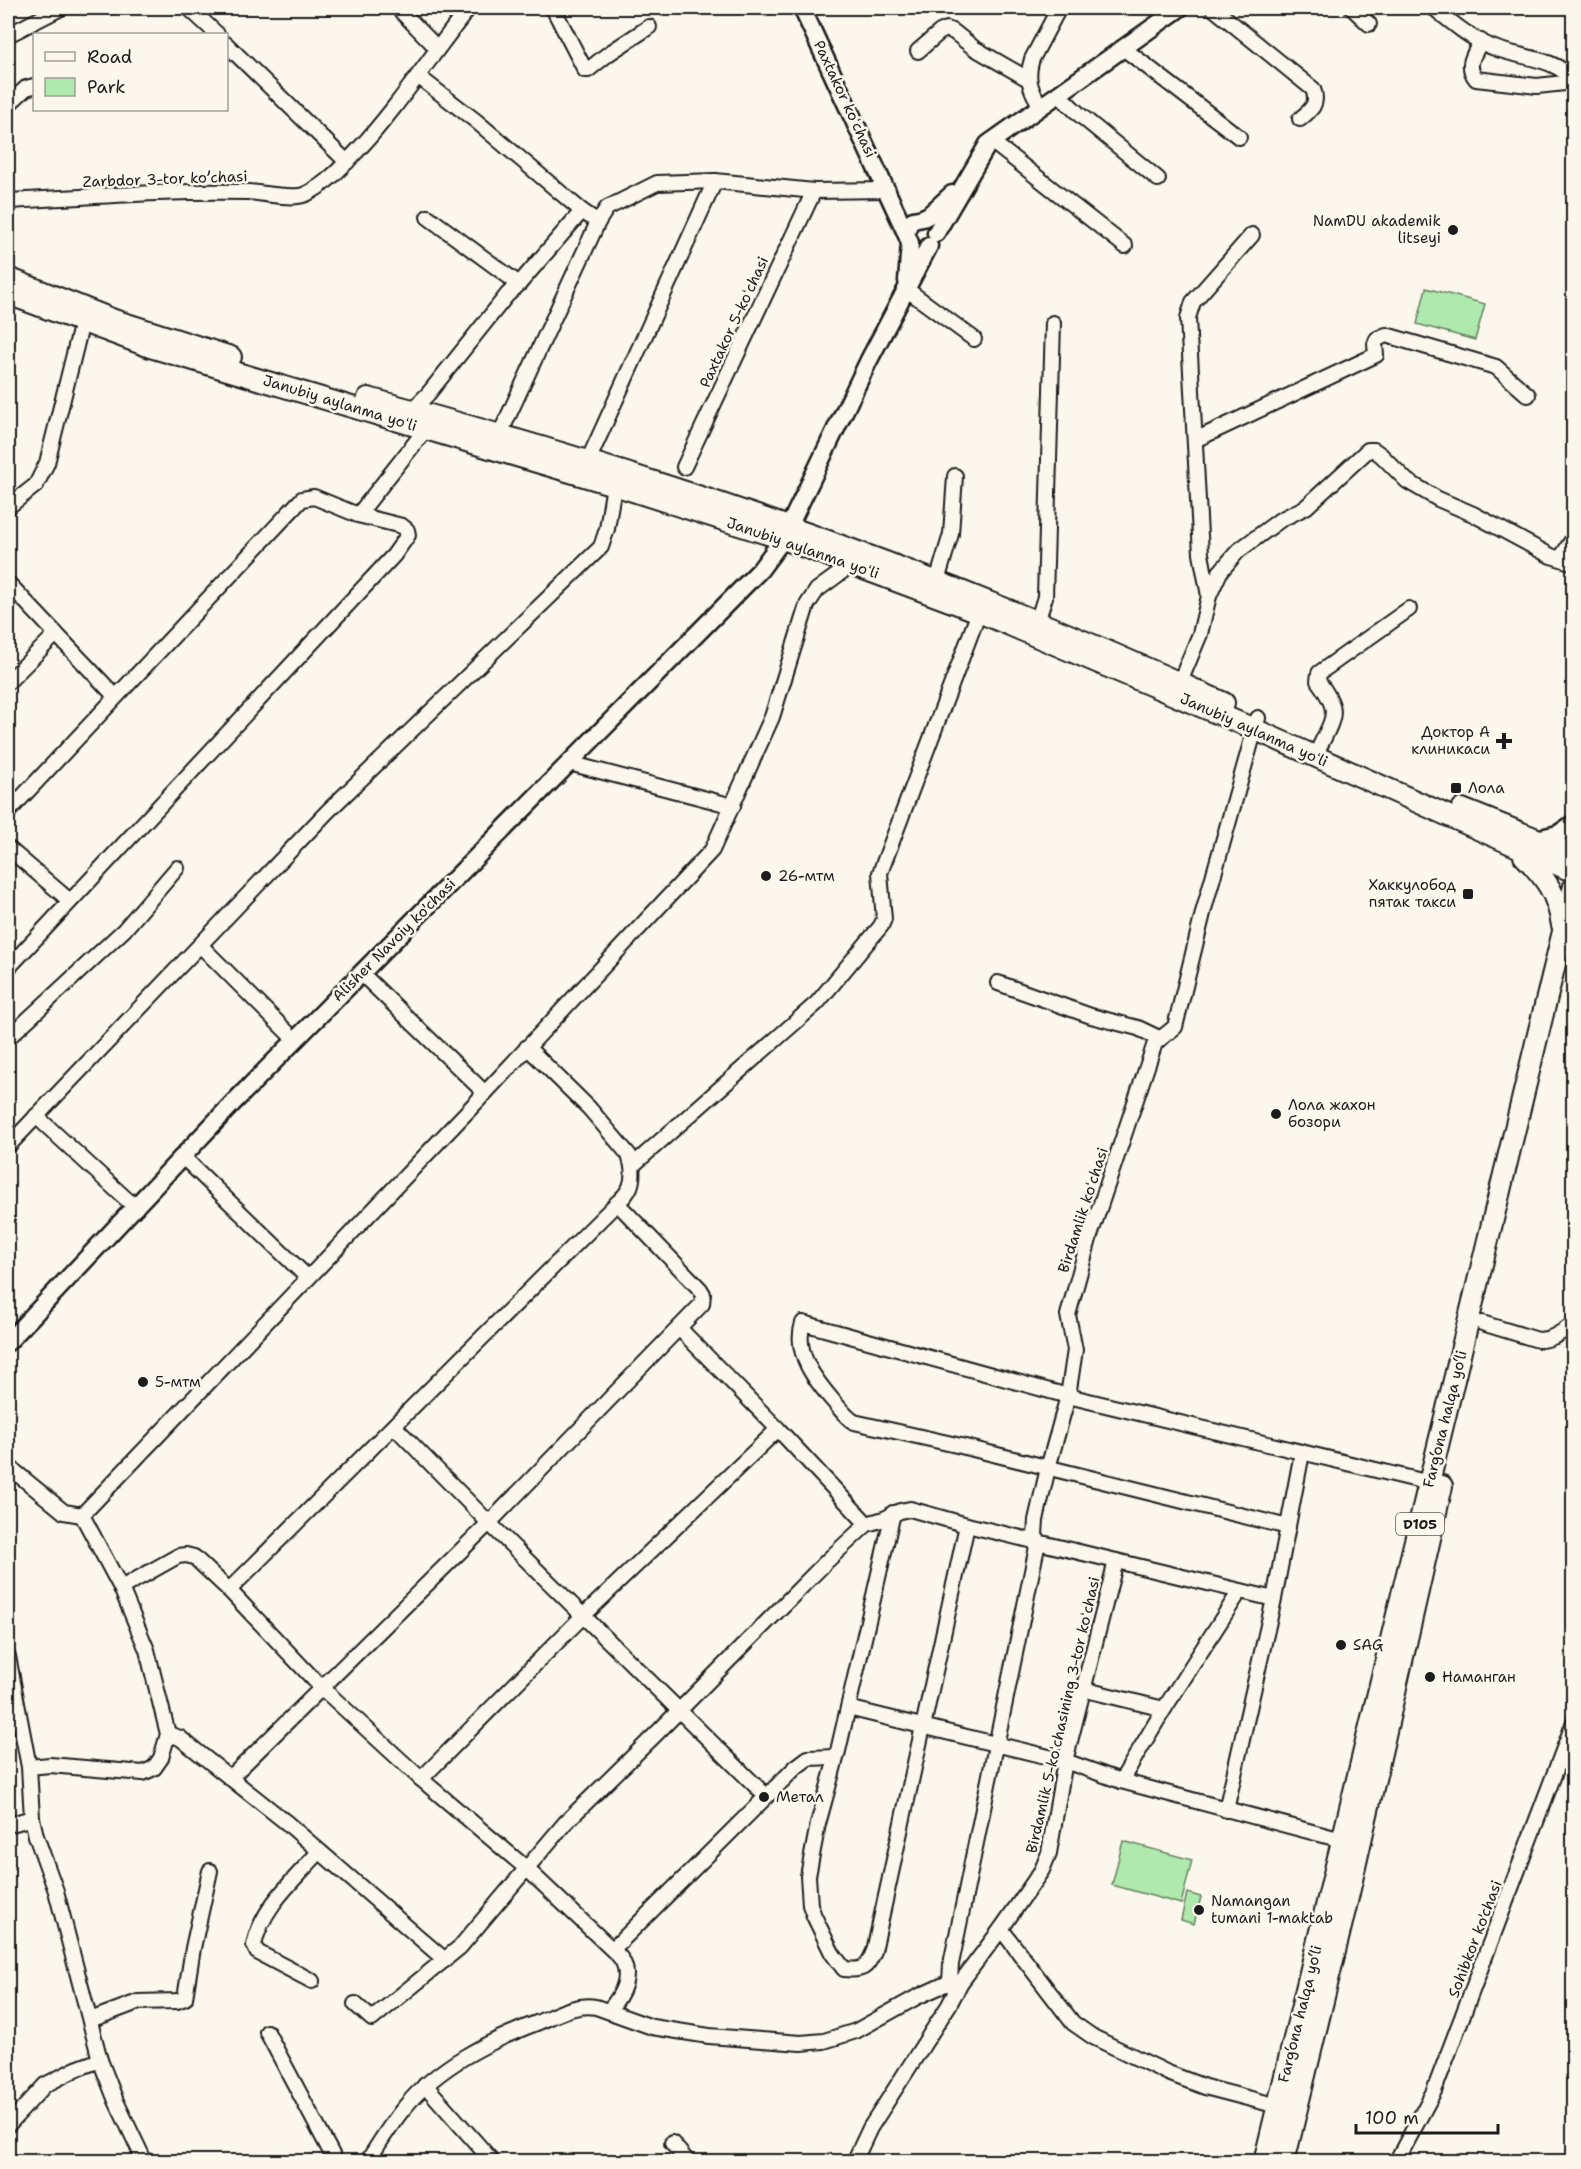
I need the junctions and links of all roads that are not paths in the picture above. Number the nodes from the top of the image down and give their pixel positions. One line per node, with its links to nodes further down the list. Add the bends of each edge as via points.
1 (61, 8): 15 (street)
2 (189, 8): 14 (street)
3 (398, 8): 18 (street)
4 (469, 8): 18 (street, Zarbdor 3-tor koʼchasi)
5 (553, 8): 13 (street, via 585,70)
6 (802, 8): 35 (main road, Paxtakor koʻchasi)
7 (1059, 8): 22 (street, via 1032,59)
8 (1180, 8): 19 (main road)
9 (1213, 8): 28 (street, via 1313,90 1312,109)
10 (1352, 8): 12 (street)
11 (1434, 8): 16 (street)
12 (1370, 24)
13 (649, 27)
14 (216, 33)
15 (8, 35)
16 (1481, 41): 23 (street, via 1555,65); 23 (street, via 1470,63 1470,72 1476,79 1537,86)
17 (228, 46): 31 (street)
18 (438, 48): 21 (street, Zarbdor 3-tor koʼchasi)
19 (1123, 48): 25 (main road); 29 (street)
20 (918, 51): 22 (street, via 946,29)
21 (419, 77): 31 (street, Zarbdor 3-tor koʼchasi); 38 (street)
22 (1028, 78): 27 (street)
23 (1574, 81)
24 (33, 86): 26 (street)
25 (1059, 95): 27 (main road); 32 (street)
26 (8, 105)
27 (1041, 106): 30 (main road)
28 (1300, 119)
29 (1239, 137)
30 (991, 141): 33 (main road); 44 (street)
31 (346, 162): 37 (street, Zarbdor 3-tor koʼchasi, via 307,194 295,197 201,191)
32 (1158, 178)
33 (967, 179): 41 (main road); 43 (main road, Alisher Navoiy ko'chasi)
34 (715, 181): 36 (street); 40 (street, via 657,183 607,208); 57 (street)
35 (888, 190): 36 (street); 41 (main road, Paxtakor koʻchasi, via 899,221)
36 (814, 191): 58 (street, Paxtakor 5-koʻchasi)
37 (8, 201)
38 (582, 211): 40 (street); 46 (street)
39 (428, 217): 46 (street)
40 (598, 222): 55 (street)
41 (913, 229): 43 (main road, via 919,248); 43 (main road, via 932,223); 47 (main road)
42 (1252, 235): 56 (street, via 1193,302 1188,313)
43 (932, 240): 47 (main road, Alisher Navoiy ko'chasi)
44 (1125, 246)
45 (8, 278): 53 (highway, Janubiy aylanma yoʻli, via 114,321)
46 (519, 284): 53 (street)
47 (906, 289): 51 (street); 63 (main road, Alisher Navoiy ko'chasi)
48 (8, 294): 49 (highway, Janubiy aylanma yoʻli)
49 (82, 322): 54 (highway, Janubiy aylanma yoʻli, via 150,347); 61 (street, via 47,463 36,484)
50 (1053, 323): 72 (street, via 1045,597)
51 (974, 339)
52 (1528, 395): 56 (street, via 1496,367 1386,335 1377,339 1376,355)
53 (412, 410): 55 (highway, Janubiy aylanma yoʻli)
54 (426, 429): 60 (highway, Janubiy aylanma yoʻli); 62 (street)
55 (499, 436): 57 (highway, Janubiy aylanma yoʻli)
56 (1195, 440): 69 (street, via 1201,554)
57 (588, 461): 63 (highway, Janubiy aylanma yoʻli, via 669,486)
58 (684, 467)
59 (955, 476): 67 (street, via 951,534)
60 (614, 485): 63 (highway, Janubiy aylanma yoʻli); 92 (street, via 601,547 327,812)
61 (8, 507)
62 (358, 515): 76 (street, via 314,497 302,499); 90 (street, via 402,526 408,535 394,555)
63 (786, 533): 66 (highway, Janubiy aylanma yoʻli); 67 (highway, Janubiy aylanma yoʻli); 79 (main road, Alisher Navoiy ko'chasi, via 760,570)
64 (1574, 537): 65 (street)
65 (1567, 560): 69 (street, via 1551,556 1438,499 1407,481 1374,450 1368,450 1306,507 1238,551 1220,572)
66 (851, 565): 71 (highway, Janubiy aylanma yoʻli); 80 (street, via 817,590 807,605 772,717)
67 (937, 581): 72 (highway, Janubiy aylanma yoʻli)
68 (8, 583): 73 (street)
69 (1209, 596): 75 (street, via 1200,634)
70 (1409, 609): 78 (street, via 1319,673 1318,681 1334,712)
71 (979, 612): 77 (highway, Janubiy aylanma yoʻli); 104 (street, via 880,873 885,913 881,926 817,1004)
72 (1037, 622): 75 (highway, Janubiy aylanma yoʻli)
73 (56, 634): 74 (street); 76 (street)
74 (8, 682)
75 (1180, 682): 77 (highway, Janubiy aylanma yoʻli)
76 (115, 696): 81 (street)
77 (1256, 724): 78 (highway, Janubiy aylanma yoʻli); 85 (highway, Janubiy aylanma yoʻli); 97 (street, Birdamlik koʻchasi, via 1175,1027)
78 (1320, 746): 83 (highway, Janubiy aylanma yoʻli)
79 (569, 763): 80 (street); 94 (main road, Alisher Navoiy ko'chasi)
80 (733, 806): 99 (street, via 712,850)
81 (8, 812)
82 (1574, 823): 83 (main road, via 1558,834)
83 (1536, 839): 86 (highway, Janubiy aylanma yoʻli)
84 (8, 848): 90 (street)
85 (1515, 848): 88 (highway, Janubiy aylanma yoʻli); 91 (highway, via 1542,874 1554,893)
86 (1574, 854)
87 (177, 868): 96 (street, via 124,930)
88 (1574, 872)
89 (1574, 886): 91 (highway, Farg‘ona halqa yo‘li / D105)
90 (70, 901): 93 (street)
91 (1568, 941): 108 (highway, Farg‘ona halqa yo‘li / D105); 118 (highway, Farg‘ona halqa yo‘li / D105)
92 (200, 945): 98 (street); 101 (street)
93 (8, 968)
94 (361, 974): 98 (main road, Alisher Navoiy ko'chasi); 100 (street)
95 (998, 983): 97 (street)
96 (8, 1038)
97 (1160, 1038): 112 (street, Birdamlik koʻchasi, via 1155,1043 1089,1239 1068,1315 1075,1344)
98 (295, 1040): 103 (main road, Alisher Navoiy ko'chasi)
99 (527, 1047): 100 (street); 104 (street, via 590,1108 629,1155)
100 (484, 1093): 107 (street)
101 (36, 1116): 102 (street); 106 (street)
102 (8, 1146)
103 (183, 1157): 106 (main road, Alisher Navoiy ko'chasi); 107 (street)
104 (632, 1166): 105 (street, via 632,1186)
105 (617, 1203): 110 (street, via 703,1294 702,1304); 113 (street)
106 (136, 1208): 111 (main road, Alisher Navoiy ko'chasi)
107 (308, 1278): 120 (street)
108 (1482, 1323): 109 (street, via 1538,1340 1553,1338); 177 (highway, Farg‘ona halqa yo‘li / D105)
109 (1574, 1324)
110 (679, 1328): 114 (street); 121 (street)
111 (8, 1342)
112 (1068, 1396): 115 (street); 117 (street, Birdamlik koʻchasi); 117 (street, via 803,1323 801,1330 802,1348 812,1374 850,1419)
113 (394, 1426): 121 (street); 128 (street)
114 (778, 1429): 122 (street); 131 (street)
115 (1302, 1453): 118 (street); 124 (street)
116 (8, 1466): 120 (street, via 64,1512)
117 (1048, 1468): 124 (street); 125 (street, Birdamlik koʻchasi, via 1035,1529)
118 (1430, 1483): 152 (highway, Farg‘ona halqa yo‘li / D105)
119 (893, 1513): 122 (street); 123 (street, via 917,1510); 135 (street)
120 (82, 1515): 127 (street)
121 (489, 1523): 131 (street); 133 (street)
122 (867, 1524): 137 (street)
123 (967, 1525): 125 (street); 139 (street)
124 (1288, 1527): 130 (street)
125 (1038, 1542): 126 (street); 141 (street, Birdamlik koʻchasi)
126 (1116, 1561): 129 (street); 134 (street, Birdamlik 5-koʻchasining 3-tor koʻchasi)
127 (121, 1588): 128 (street, via 186,1555 194,1557); 140 (street, via 147,1650)
128 (229, 1590): 133 (street)
129 (1240, 1591): 130 (street); 136 (street)
130 (1274, 1599): 149 (street)
131 (583, 1616): 137 (street); 146 (street)
132 (8, 1656): 144 (street)
133 (321, 1688): 145 (street); 146 (street)
134 (1082, 1689): 136 (street); 143 (street, Birdamlik 5-koʻchasining 3-tor koʻchasi)
135 (848, 1708): 139 (street); 142 (street)
136 (1164, 1709): 147 (street)
137 (679, 1711): 148 (street); 154 (street, via 565,1823)
138 (1574, 1722): 178 (street, Sohibkor ko'chasi, via 1434,2091)
139 (922, 1726): 141 (street); 142 (street, via 874,1951 869,1962 857,1971 844,1969 832,1953 814,1916 808,1888 818,1824)
140 (168, 1734): 144 (street, via 161,1758 154,1768 143,1773 50,1765); 145 (street, via 180,1738)
141 (995, 1743): 143 (street); 160 (street, Birdamlik koʻchasi, via 951,1964)
142 (836, 1757): 148 (street, via 806,1759)
143 (1065, 1761): 147 (street); 156 (street, Birdamlik 5-koʻchasining 3-tor koʻchasi, via 1049,1853 1042,1870)
144 (29, 1767): 150 (street)
145 (230, 1778): 153 (street)
146 (421, 1779): 154 (street)
147 (1121, 1781): 149 (street)
148 (766, 1796): 157 (street)
149 (1226, 1810): 152 (street)
150 (32, 1818): 151 (street); 163 (street)
151 (8, 1825)
152 (1342, 1840): 167 (highway, Farg‘ona halqa yo‘li / D105)
153 (319, 1852): 158 (street); 159 (street, via 270,1907 254,1945 257,1952)
154 (526, 1868): 157 (street); 158 (street)
155 (210, 1871): 163 (street, via 185,1998 138,2001)
156 (1001, 1929): 160 (street, Birdamlik 5-koʻchasining 3-tor koʻchasi); 167 (street, via 1073,2023 1093,2037 1205,2087)
157 (613, 1949): 162 (street, via 623,1961 626,1979)
158 (445, 1960): 161 (street, via 372,2019)
159 (312, 1981)
160 (953, 1987): 162 (street, via 917,1997 856,2031 801,2043 675,2031 630,2020); 175 (street, Birdamlik 5-koʻchasining 3-tor koʻchasi)
161 (356, 2004)
162 (609, 2010): 166 (street, via 588,2005 575,2008 505,2035 473,2051)
163 (90, 2020): 165 (street)
164 (267, 2032): 171 (street)
165 (100, 2060): 168 (street, via 45,2085); 170 (street)
166 (425, 2085): 172 (street); 173 (street)
167 (1278, 2106): 176 (highway, Farg‘ona halqa yo‘li / D105)
168 (8, 2124)
169 (672, 2143): 174 (street)
170 (145, 2162)
171 (336, 2162)
172 (367, 2162)
173 (493, 2162)
174 (688, 2162)
175 (854, 2162)
176 (1264, 2162)
177 (1284, 2162)
178 (1396, 2162)

